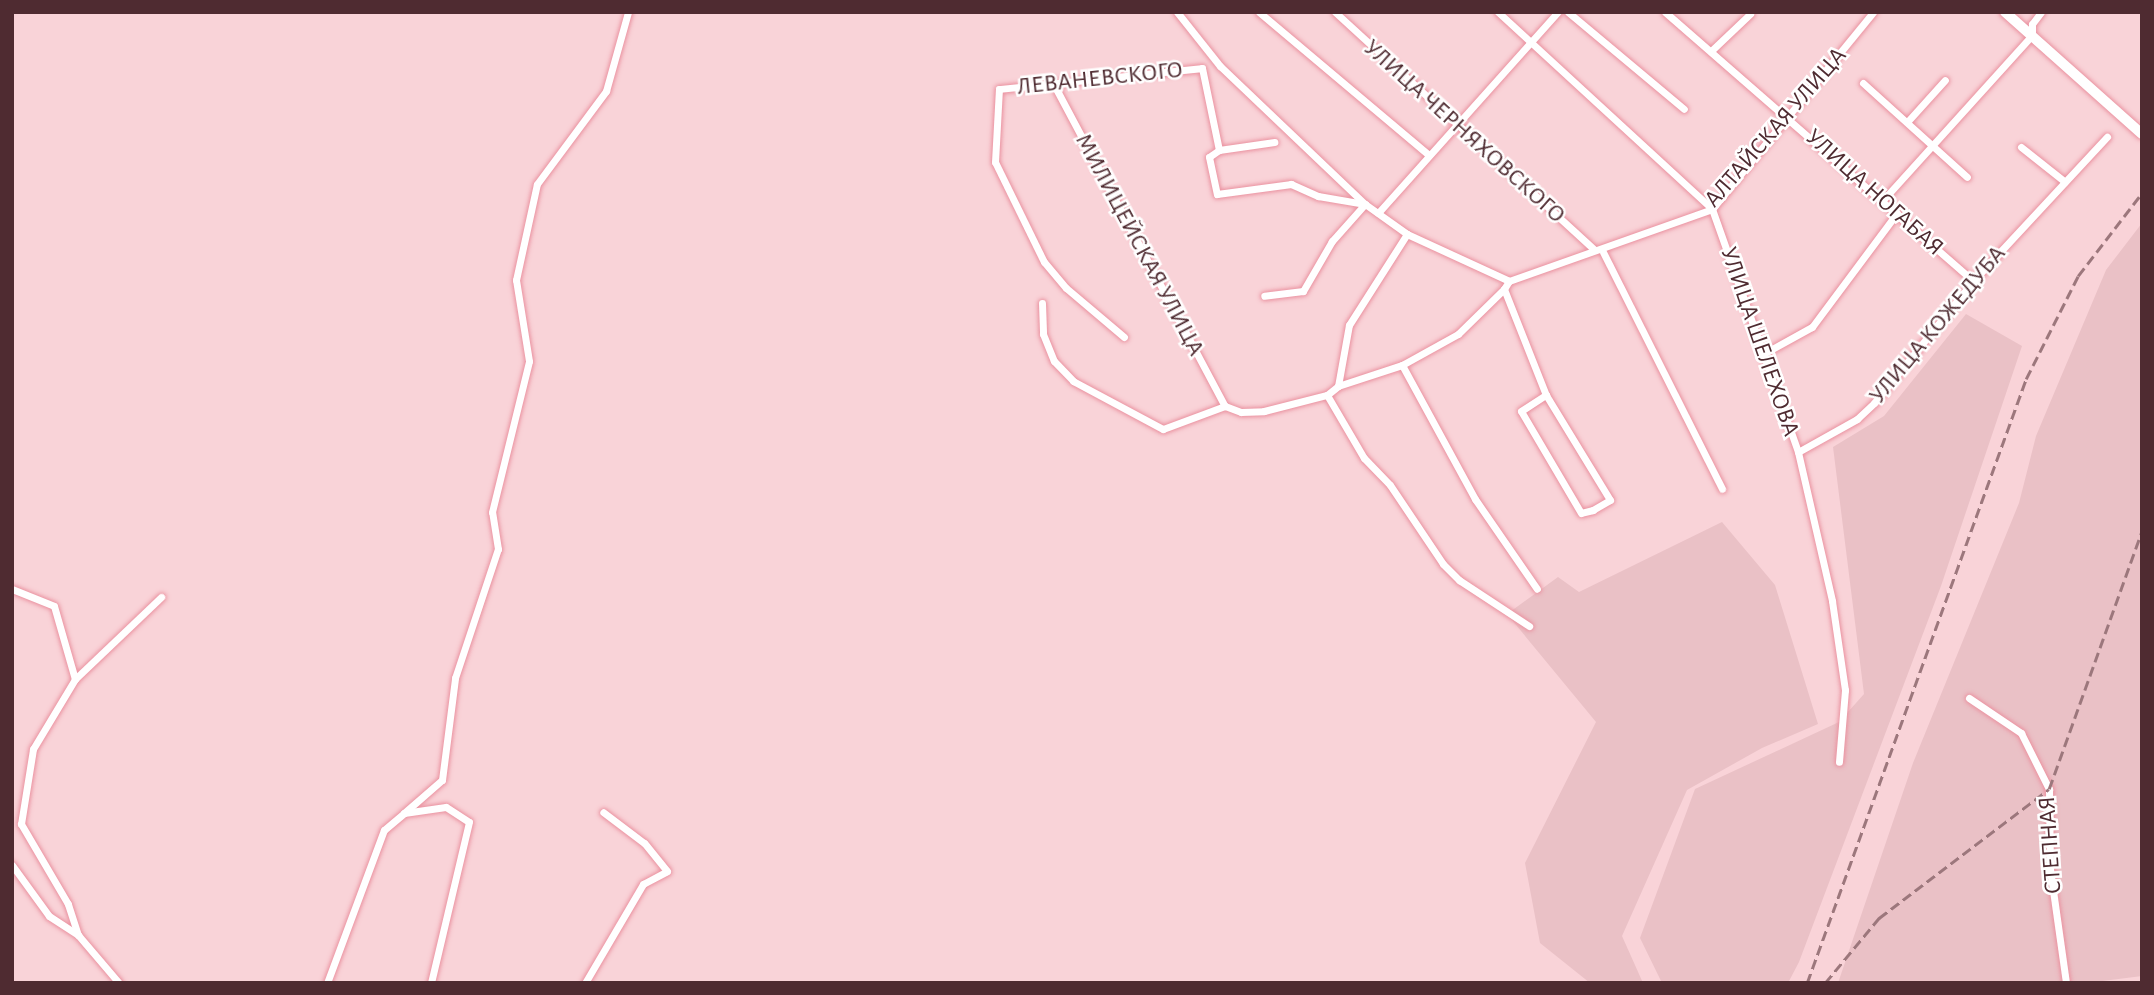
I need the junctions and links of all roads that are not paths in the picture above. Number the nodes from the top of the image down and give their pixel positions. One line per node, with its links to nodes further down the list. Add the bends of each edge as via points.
1 (628, 12): 61 (street, via 606,91 537,184 516,280 529,361 492,512 498,548 455,678 442,780)
2 (1177, 12): 33 (street, ЛЕВАНЕВСКОГО, via 1220,66)
3 (1259, 12): 29 (street)
4 (1335, 12): 22 (street, УЛИЦА ЧЕРНЯХОВСКОГО)
5 (1498, 12): 14 (street, УЛИЦА ШЕЛЕХОВА)
6 (1558, 12): 14 (street)
7 (1567, 12): 19 (street)
8 (1665, 12): 15 (street, УЛИЦА НОГАБАЯ)
9 (1873, 12): 20 (street, АЛТАЙСКАЯ УЛИЦА)
10 (2005, 12): 13 (street)
11 (2041, 12): 13 (street, via 2032,24)
12 (1750, 15): 15 (street)
13 (2032, 35): 23 (street); 26 (street)
14 (1529, 44): 22 (street); 34 (street, УЛИЦА ШЕЛЕХОВА)
15 (1711, 51): 20 (street, УЛИЦА НОГАБАЯ)
16 (1945, 80): 21 (street)
17 (1053, 83): 28 (street, ЛЕВАНЕВСКОГО, via 1202,68); 44 (street, ЛЕВАНЕВСКОГО, via 999,89 995,162 1044,262 1066,288); 50 (street, МИЛИЦЕЙСКАЯ УЛИЦА)
18 (1863, 83): 21 (street)
19 (1684, 109)
20 (1788, 117): 32 (street, УЛИЦА НОГАБАЯ); 34 (street, АЛТАЙСКАЯ УЛИЦА)
21 (1908, 121): 26 (street)
22 (1457, 125): 29 (street); 38 (street, УЛИЦА ЧЕРНЯХОВСКОГО)
23 (2142, 134)
24 (2107, 137): 31 (street, УЛИЦА КОЖЕДУБА)
25 (1274, 142): 28 (street)
26 (1933, 145): 30 (street); 32 (street)
27 (2021, 147): 31 (street)
28 (1219, 150): 33 (street, ЛЕВАНЕВСКОГО, via 1209,157 1217,194 1291,184 1318,196)
29 (1429, 155): 35 (street)
30 (1967, 177)
31 (2065, 182): 40 (street, УЛИЦА КОЖЕДУБА)
32 (1883, 200): 36 (street, УЛИЦА НОГАБАЯ)
33 (1365, 204): 35 (street, ЛЕВАНЕВСКОГО); 42 (street, via 1332,241 1303,291)
34 (1712, 209): 38 (street, АЛТАЙСКАЯ УЛИЦА); 45 (street, УЛИЦА ШЕЛЕХОВА)
35 (1378, 213): 37 (street, ЛЕВАНЕВСКОГО)
36 (1897, 213): 40 (street, УЛИЦА НОГАБАЯ); 45 (street, via 1812,327)
37 (1407, 234): 39 (street, ЛЕВАНЕВСКОГО); 47 (street, via 1349,325)
38 (1599, 251): 39 (street, АЛТАЙСКАЯ УЛИЦА); 52 (street, УЛИЦА ЧЕРНЯХОВСКОГО)
39 (1509, 281): 41 (street)
40 (1973, 281): 51 (street, УЛИЦА КОЖЕДУБА, via 1874,403 1857,419)
41 (1504, 289): 46 (street, via 1458,334); 49 (street)
42 (1264, 296)
43 (1042, 303): 50 (street, via 1043,334 1050,352 1073,381 1163,429)
44 (1124, 337)
45 (1763, 354): 51 (street, УЛИЦА ШЕЛЕХОВА)
46 (1402, 365): 47 (street); 54 (street, via 1475,499)
47 (1338, 386): 48 (street)
48 (1327, 395): 50 (street, via 1264,411 1241,412); 56 (street, via 1364,458 1390,485 1443,564 1459,580)
49 (1546, 395): 49 (street, via 1610,500 1593,510 1581,513 1521,411)
50 (1225, 406)
51 (1798, 452): 59 (street, УЛИЦА ШЕЛЕХОВА, via 1832,601 1845,690)
52 (1722, 489)
53 (12, 589): 57 (street, via 54,606)
54 (1537, 589)
55 (161, 597): 57 (street)
56 (1529, 626)
57 (75, 680): 63 (street, via 33,749 21,824 68,904)
58 (1969, 698): 68 (street, СТЕПНАЯ, via 2021,733 2049,789 2050,869)
59 (1839, 762)
60 (603, 812): 67 (street, via 644,843 667,871 643,884)
61 (404, 813): 65 (street, via 384,830); 66 (street, via 446,807 469,822)
62 (12, 865): 63 (street, via 50,916)
63 (78, 935): 64 (street)
64 (119, 983)
65 (327, 983)
66 (431, 983)
67 (585, 983)
68 (2066, 983)

